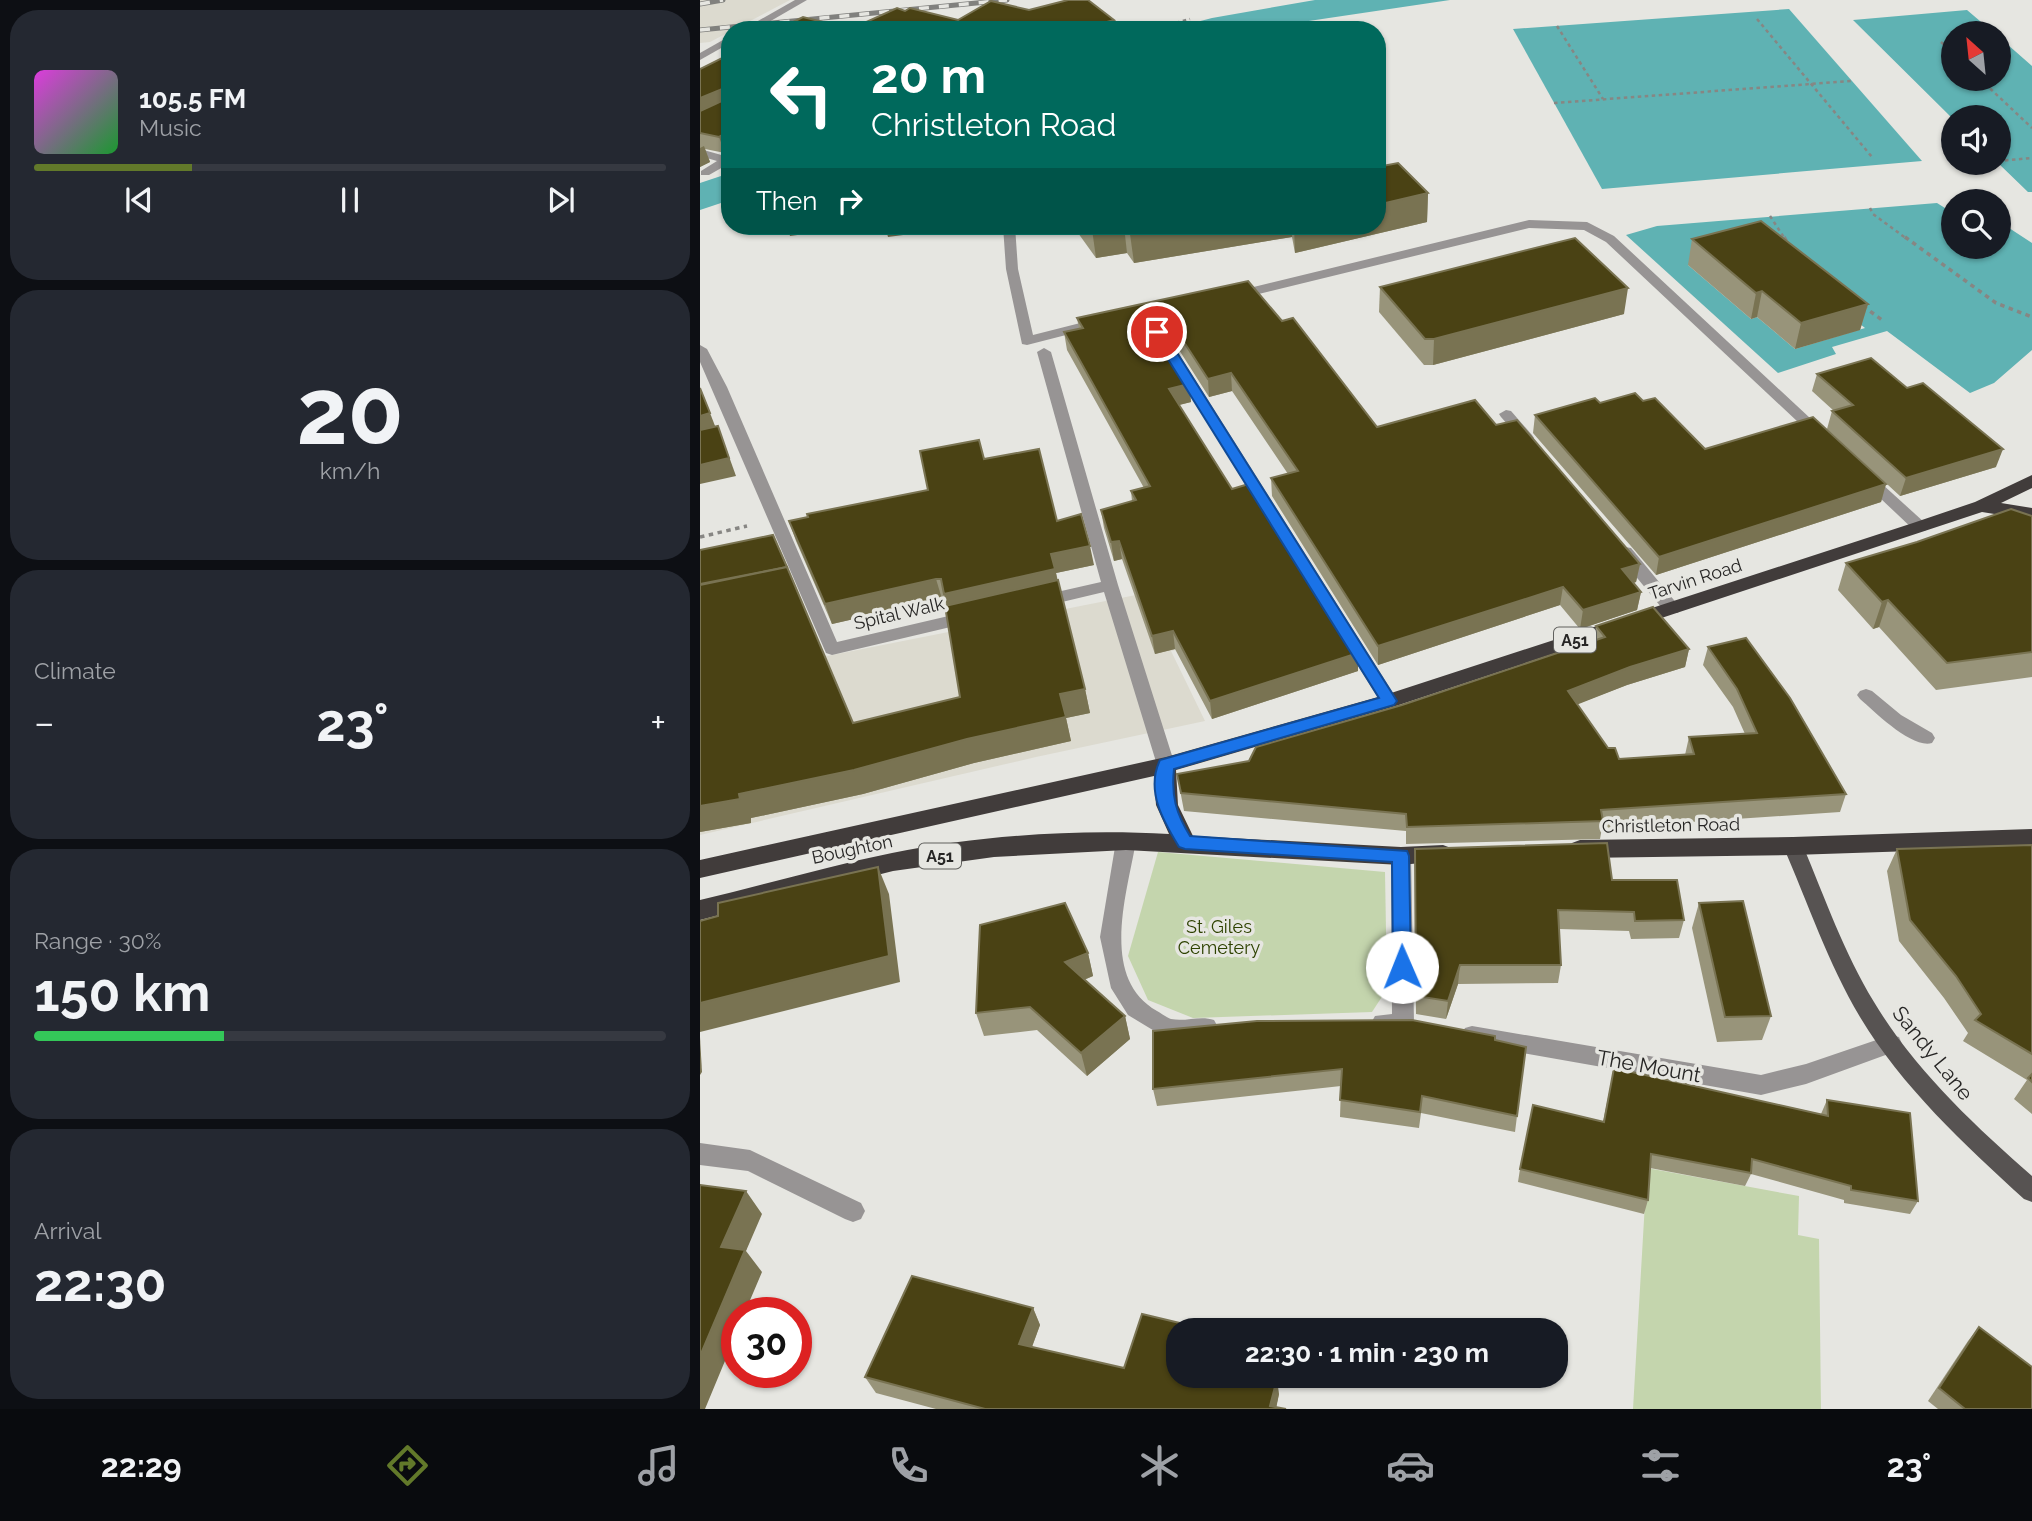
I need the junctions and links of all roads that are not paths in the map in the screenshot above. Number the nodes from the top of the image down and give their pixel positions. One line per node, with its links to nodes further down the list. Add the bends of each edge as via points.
1 (802, 0): 2 (street)
2 (764, 21)
3 (721, 44): 4 (street)
4 (700, 57)
5 (700, 152): 6 (street)
6 (721, 157)
7 (721, 163): 8 (street)
8 (705, 173)
9 (1010, 235): 11 (street, via 1027,341)
10 (1225, 298): 16 (street, via 1530,224 1587,226 1611,239)
11 (1110, 319)
12 (1157, 332): 29 (street)
13 (700, 349): 27 (street, Spital Walk, via 732,434 775,519 797,583 832,649)
14 (1044, 352): 24 (street)
15 (1506, 414): 17 (street)
16 (1834, 448)
17 (1538, 452)
18 (1853, 465): 22 (street)
19 (2032, 481): 20 (highway, Tarvin Road / A51)
20 (1981, 506): 21 (highway, A51); 22 (highway, Tarvin Road / A51)
21 (2032, 514)
22 (1920, 527): 26 (highway, Tarvin Road / A51)
23 (1613, 538): 26 (street)
24 (1110, 585): 25 (street); 31 (street)
25 (1031, 603)
26 (1672, 609): 29 (highway, Tarvin Road / A51)
27 (991, 612)
28 (1866, 695): 30 (street)
29 (1389, 701): 31 (highway, Tarvin Road / A51)
30 (1926, 738)
31 (1166, 765): 34 (highway, via 1163,787 1168,814); 39 (highway, Boughton / A51)
32 (2032, 838): 35 (highway, Christleton Road)
33 (1126, 841): 34 (highway, Boughton / A51); 40 (highway, Boughton / A51, via 994,848 894,862); 43 (street, via 1110,937 1118,982 1135,1009 1168,1028)
34 (1185, 842): 38 (highway, A51)
35 (1793, 846): 36 (highway, Christleton Road); 46 (main road, Sandy Lane, via 1849,975)
36 (1564, 849)
37 (1469, 853): 38 (highway, A51)
38 (1401, 856): 41 (street)
39 (700, 869)
40 (700, 909)
41 (1402, 1023): 42 (street); 44 (street)
42 (1361, 1024)
43 (1223, 1027)
44 (1429, 1028)
45 (1455, 1032): 46 (street, The Mount, via 1761,1085)
46 (1891, 1044): 48 (main road, Sandy Lane, via 1975,1141)
47 (700, 1154): 49 (street, via 750,1161)
48 (2032, 1191)
49 (853, 1210)

